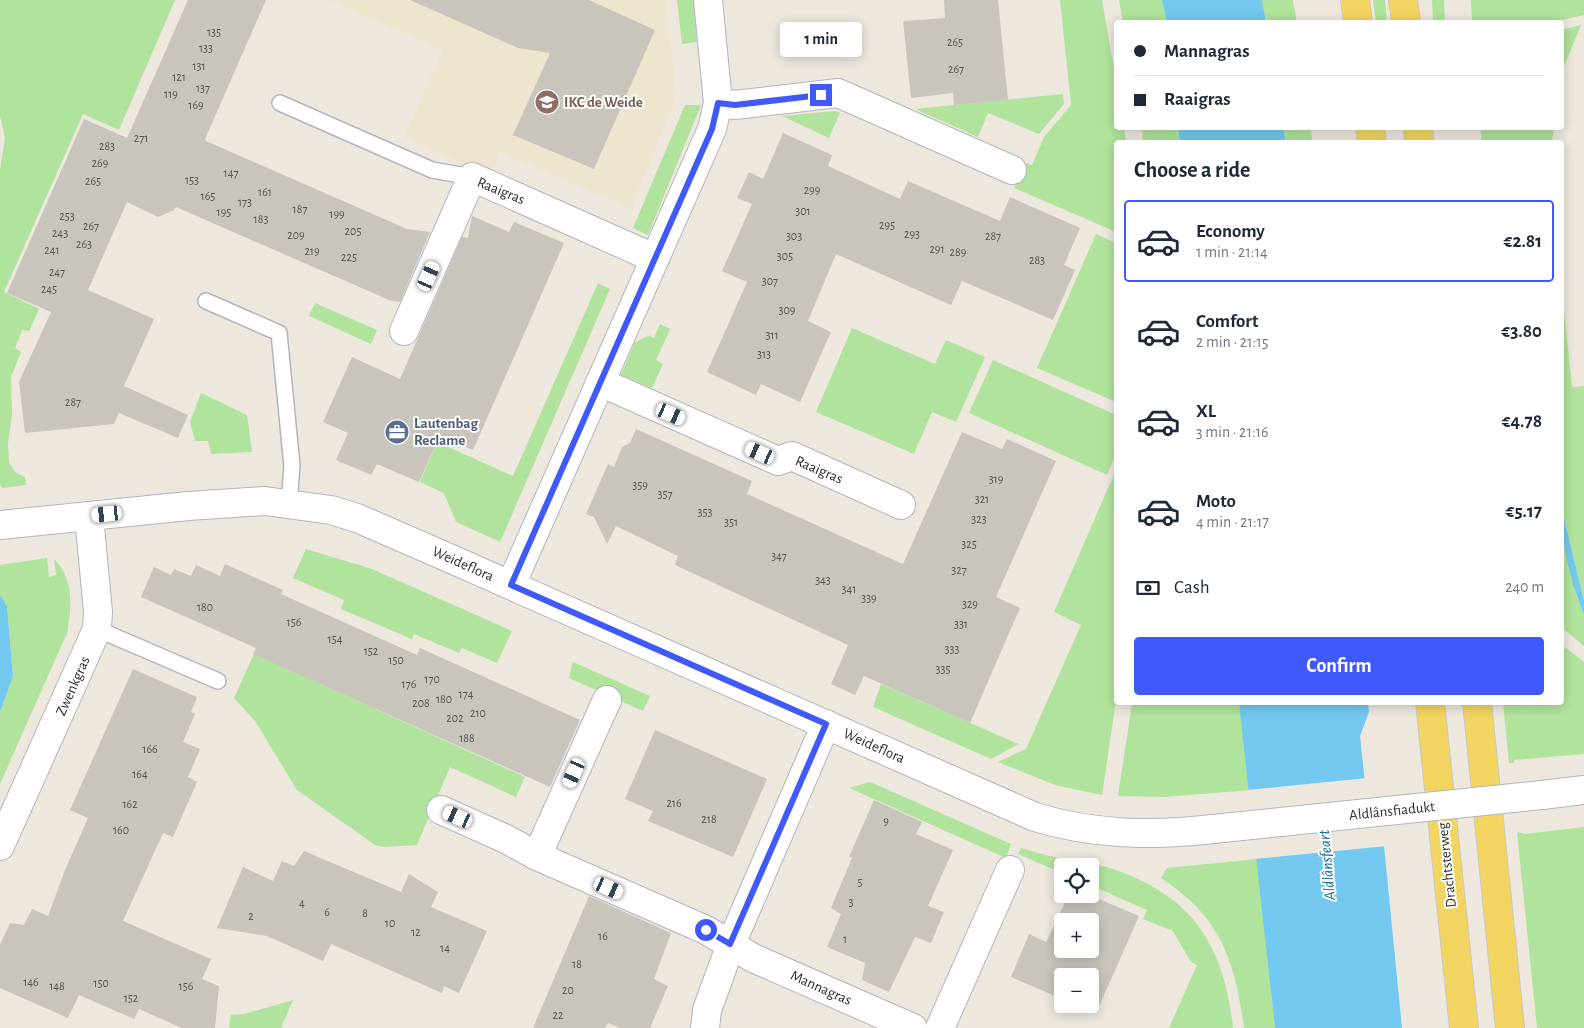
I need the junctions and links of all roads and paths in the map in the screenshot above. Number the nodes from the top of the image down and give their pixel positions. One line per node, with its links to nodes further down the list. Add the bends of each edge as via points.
1 (708, 0): 7 (street)
2 (1355, 0): 4 (main road)
3 (1403, 0): 5 (main road)
4 (1358, 20)
5 (1406, 20)
6 (280, 103): 9 (lane, via 432,170)
7 (718, 103): 8 (street, via 735,105 838,93); 10 (street, via 712,129)
8 (1012, 170)
9 (472, 177): 10 (street, Raaigras); 12 (street, Raaigras)
10 (654, 258): 13 (street)
11 (206, 301): 14 (lane, via 279,333 292,466)
12 (404, 331)
13 (600, 382): 15 (street, Raaigras, via 778,461 792,456); 18 (street)
14 (289, 503): 16 (street, Weideflora, via 236,502); 18 (street, Weideflora, via 357,518)
15 (901, 505)
16 (89, 516): 17 (street, Weideflora); 19 (street, Zwenkgras)
17 (3, 525)
18 (511, 585): 24 (street, Weideflora)
19 (97, 629): 20 (lane); 28 (street, Zwenkgras)
20 (218, 681)
21 (607, 700): 29 (street)
22 (1430, 705): 35 (main road, Drachtsterweg)
23 (1477, 705): 36 (main road)
24 (826, 724): 27 (street, Weideflora, via 1019,811 1047,820 1123,833 1162,834); 31 (street)
25 (1584, 790): 27 (street, Aldlânsfiadukt, bridge)
26 (441, 810): 29 (street, Mannagras)
27 (1213, 829)
28 (0, 846)
29 (537, 856): 31 (street, Mannagras, via 706,930)
30 (1010, 870): 34 (street)
31 (730, 944): 32 (street, via 707,1010); 33 (street, Mannagras, via 753,958)
32 (705, 1028)
33 (913, 1028)
34 (940, 1028)
35 (1464, 1028)
36 (1510, 1028)

